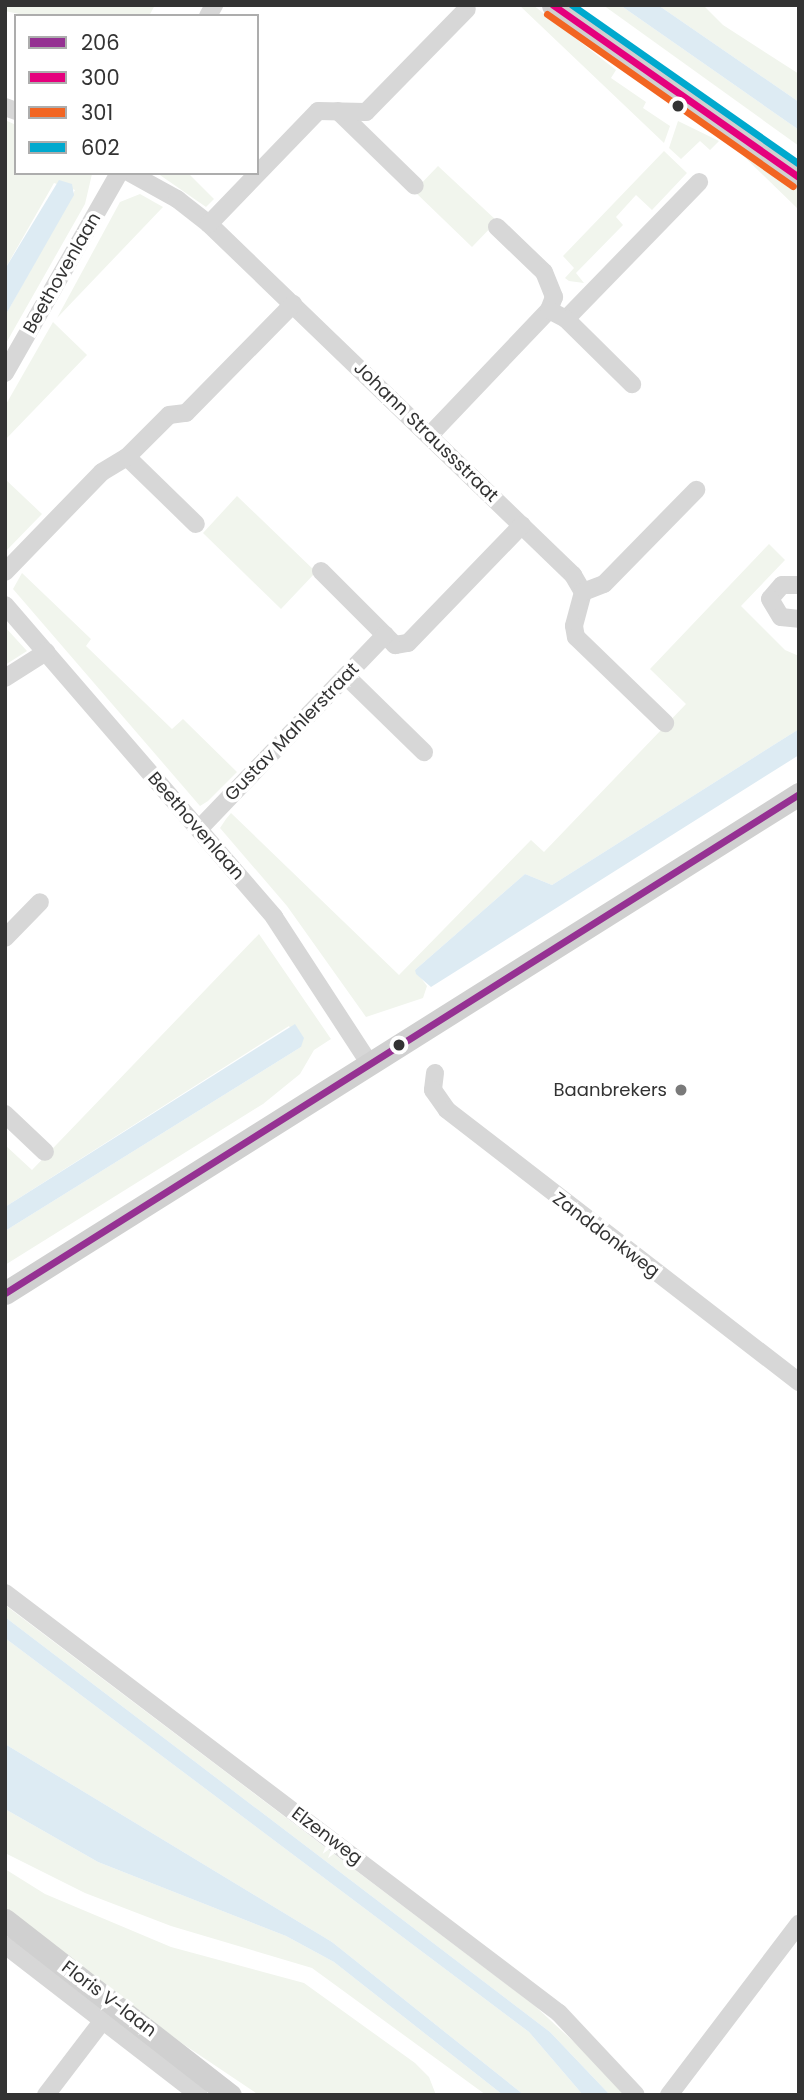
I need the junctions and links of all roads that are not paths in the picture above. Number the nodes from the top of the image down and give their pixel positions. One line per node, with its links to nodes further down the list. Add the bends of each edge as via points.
1 (553, 5): 8 (main road)
2 (467, 9): 3 (street, via 366,112)
3 (338, 111): 4 (street, via 318,111); 10 (street)
4 (259, 172)
5 (118, 175): 16 (street, Beethovenlaan)
6 (134, 175): 11 (street, Johann Straussstraat, via 177,199)
7 (256, 175): 11 (street)
8 (799, 177)
9 (699, 181): 15 (street)
10 (415, 186)
11 (209, 224): 13 (street, Johann Straussstraat)
12 (497, 227): 14 (street, via 544,272 554,297)
13 (293, 304): 18 (street, Johann Straussstraat); 19 (street, via 186,413 169,415)
14 (549, 310): 15 (street); 18 (street)
15 (566, 319): 17 (street)
16 (5, 373)
17 (632, 384)
18 (429, 436): 22 (street, Johann Straussstraat)
19 (127, 457): 21 (street); 24 (street, via 102,472)
20 (696, 490): 26 (street, via 604,584)
21 (196, 524)
22 (522, 525): 26 (street, Johann Straussstraat, via 573,575); 29 (street, Gustav Mahlerstraat, via 408,643)
23 (321, 571): 29 (street)
24 (5, 572)
25 (799, 585): 28 (street, via 782,585 770,599 781,617)
26 (583, 592): 33 (street, via 574,626 576,637)
27 (5, 606): 30 (street, Beethovenlaan)
28 (799, 620)
29 (390, 640): 31 (street, Gustav Mahlerstraat)
30 (46, 652): 32 (street); 36 (street, Beethovenlaan)
31 (346, 676): 34 (street); 36 (street, Gustav Mahlerstraat)
32 (5, 678)
33 (665, 723)
34 (424, 752)
35 (799, 794): 39 (main road)
36 (199, 829): 39 (street, Beethovenlaan, via 300,953)
37 (40, 902): 38 (street)
38 (5, 937)
39 (368, 1061): 43 (main road)
40 (435, 1073): 44 (street, Zanddonkweg, via 433,1090 447,1110)
41 (5, 1114): 42 (street)
42 (45, 1153)
43 (5, 1293)
44 (799, 1382)
45 (5, 1592): 54 (street, Elzenweg, via 559,2013)
46 (5, 1920): 50 (main road, Floris V-laan)
47 (799, 1924): 55 (street)
48 (5, 1945): 49 (street, Floris V-laan)
49 (104, 2019): 50 (street, Floris V-laan); 51 (street)
50 (206, 2086): 52 (main road, Floris V-laan); 53 (main road, Floris V-laan)
51 (46, 2095)
52 (230, 2095)
53 (242, 2095)
54 (636, 2095)
55 (669, 2095)

